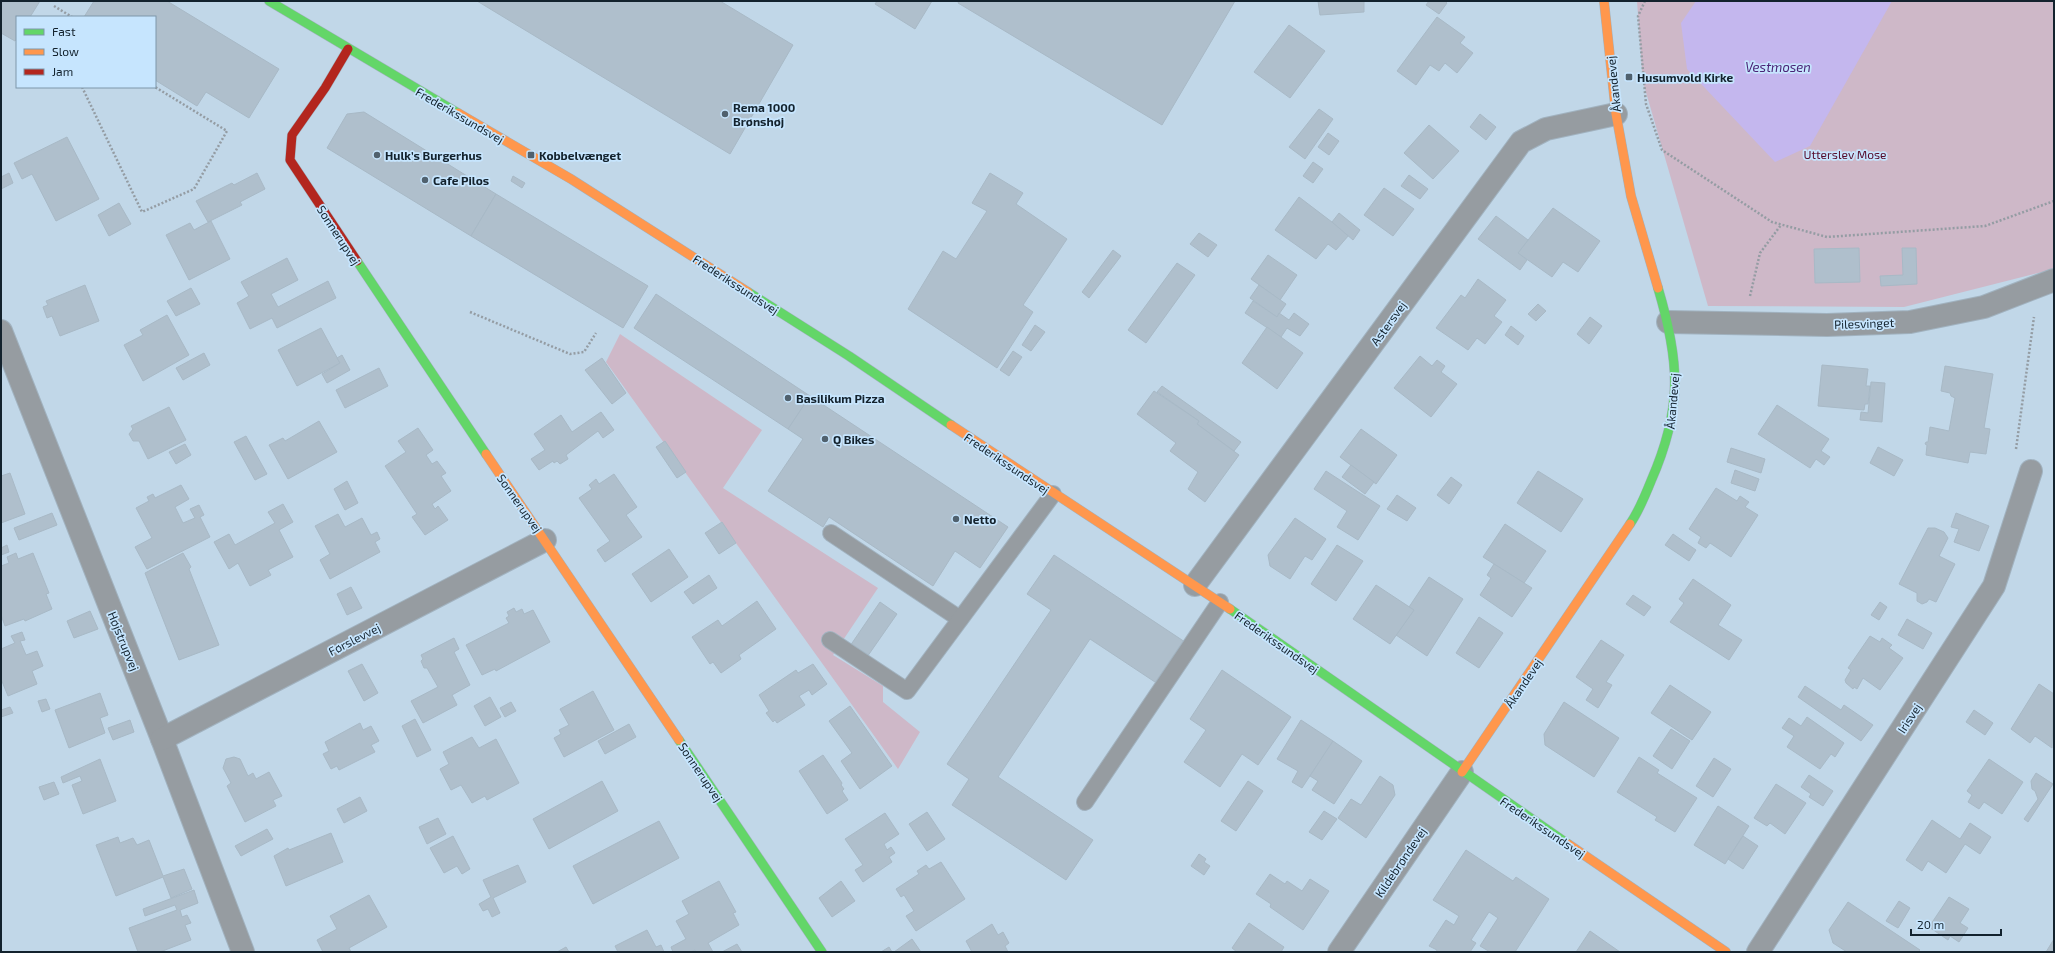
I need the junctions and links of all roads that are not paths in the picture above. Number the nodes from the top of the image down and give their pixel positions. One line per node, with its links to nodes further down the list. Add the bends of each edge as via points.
1 (269, 1): 3 (street, Frederikssundsvej)
2 (1604, 1): 4 (street, Åkandevej)
3 (348, 49): 9 (street, Frederikssundsvej, via 571,179 849,356); 11 (street, Sonnerupvej, via 292,135 290,160 412,347)
4 (1616, 114): 6 (street, Åkandevej, via 1631,196); 12 (street, Astersvej, via 1546,129 1521,142)
5 (2046, 284): 6 (street, Pilesvinget, via 1984,306 1910,322)
6 (1668, 322): 17 (street, Åkandevej, via 1676,373 1672,421 1662,456 1637,514)
7 (1, 331): 16 (street, Højstrupvej)
8 (2031, 471): 23 (street, Irisvej, via 1994,586)
9 (1053, 494): 12 (street, Frederikssundsvej); 14 (lane)
10 (831, 533): 14 (lane)
11 (545, 540): 16 (street, Førslevvej); 20 (street, Sonnerupvej)
12 (1195, 585): 13 (street, Frederikssundsvej)
13 (1220, 602): 17 (street, Frederikssundsvej); 18 (lane)
14 (960, 619): 15 (lane, via 907,691)
15 (830, 640)
16 (162, 739): 19 (street, Højstrupvej)
17 (1462, 772): 21 (street, Kildebrøndevej); 22 (street, Frederikssundsvej)
18 (1085, 802)
19 (244, 952)
20 (822, 952)
21 (1339, 952)
22 (1726, 952)
23 (1758, 952)

